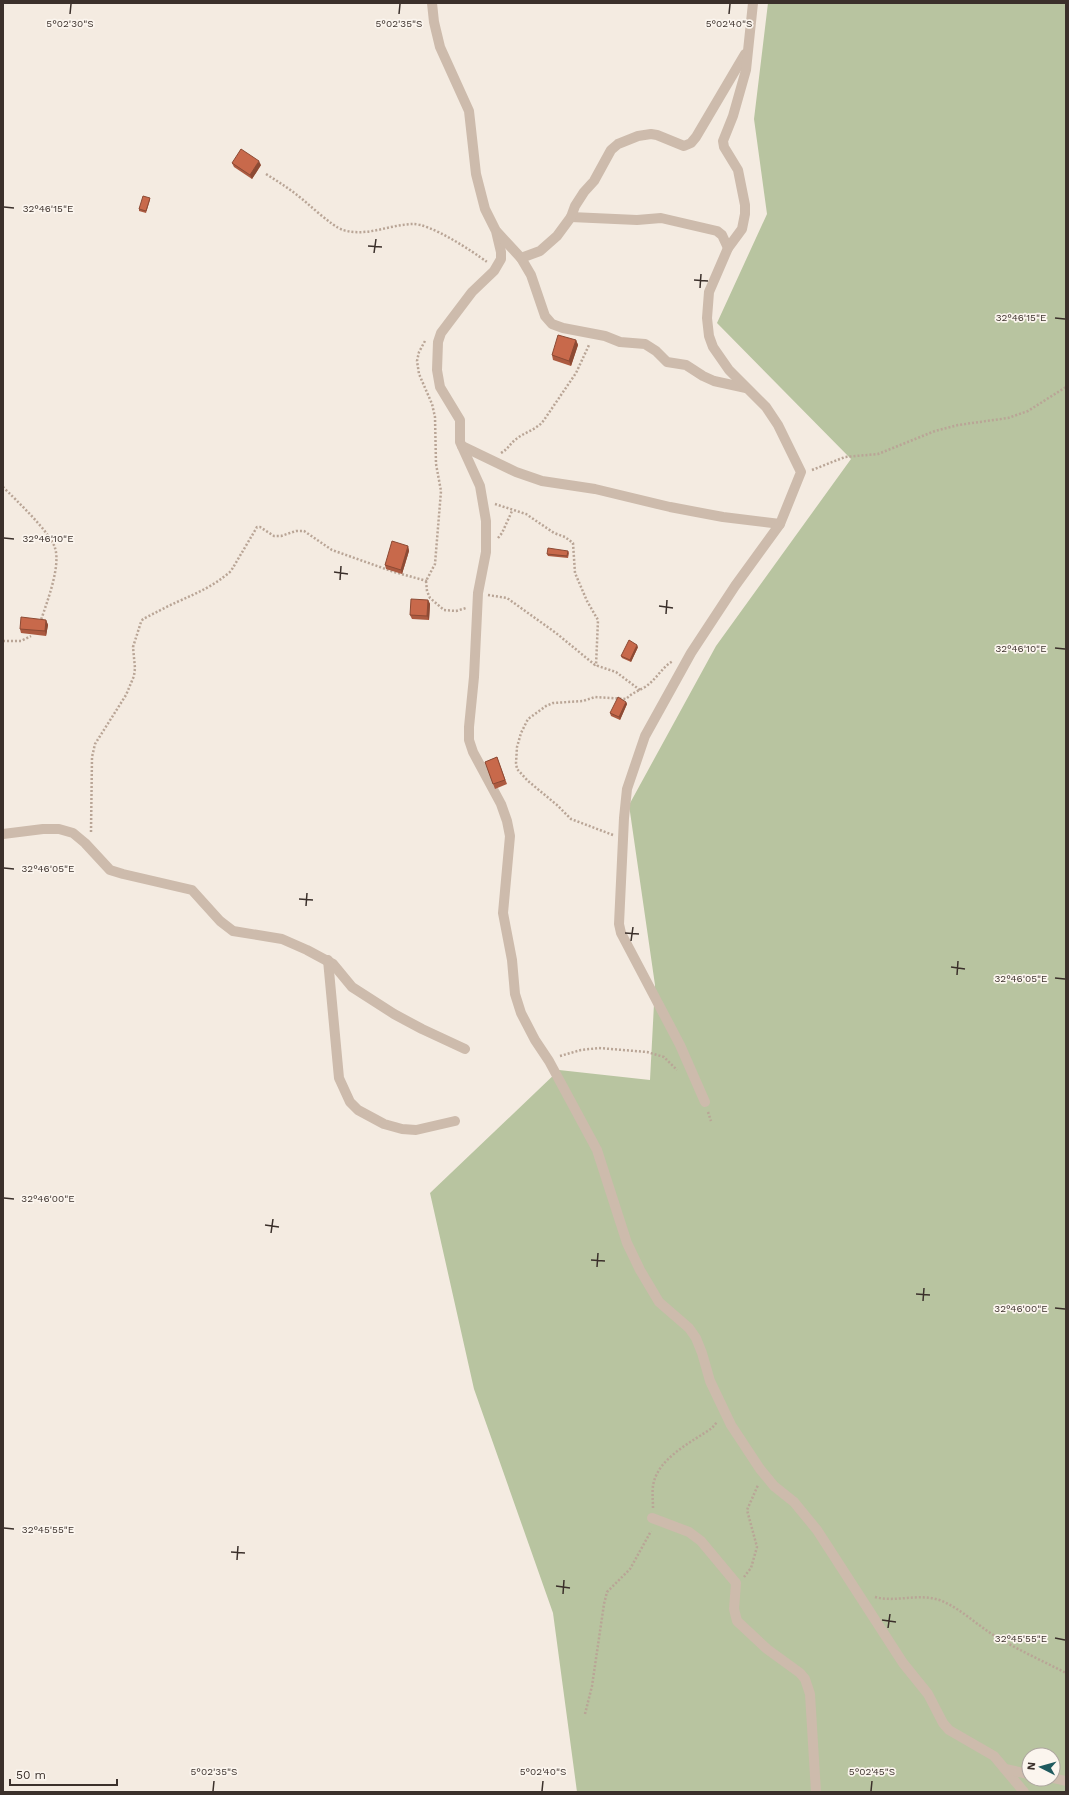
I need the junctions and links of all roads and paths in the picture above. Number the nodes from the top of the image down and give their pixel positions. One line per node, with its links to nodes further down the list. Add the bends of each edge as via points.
1 (432, 3): 6 (street, via 440,47 469,111 476,174 486,209)
2 (753, 3): 3 (street)
3 (748, 49): 5 (street, via 691,143 681,146 657,135 646,134 618,144 611,150 594,181 575,206); 7 (street, via 741,90 724,141 724,147 738,170 745,204 742,229)
4 (266, 174): 9 (path, via 338,228 369,232 403,224 420,224 465,246)
5 (571, 217): 7 (street, via 637,220 661,218 717,231 722,235); 8 (street, via 549,244 540,251)
6 (496, 231): 8 (street); 9 (street, via 501,260)
7 (728, 248): 13 (street, via 709,292 706,318 713,347)
8 (521, 258): 10 (street, via 531,275 540,306 548,321 563,328)
9 (495, 269): 14 (street, via 472,292 444,327 438,342 438,380 460,420)
10 (594, 334): 13 (street, via 620,342 649,345 667,362 689,366 714,380); 15 (path, via 576,373 544,420 513,441 506,450)
11 (429, 336): 22 (path, via 419,352 417,361 419,374 435,417 436,464 441,491 435,564)
12 (1066, 387): 16 (path, via 1028,411 1008,418 936,431 878,454 844,457)
13 (746, 388): 16 (street, via 766,407 778,425 801,469)
14 (462, 446): 15 (street); 18 (street, via 480,486)
15 (488, 459): 20 (street, via 542,481 595,489 723,517)
16 (800, 475): 20 (street)
17 (3, 487): 24 (path, via 34,519 57,552 52,589)
18 (482, 498): 19 (path); 21 (street, via 486,521)
19 (512, 511): 21 (path, via 502,533); 28 (path, via 526,514 573,543 575,573 598,620)
20 (780, 524): 27 (street)
21 (486, 552): 23 (street)
22 (427, 581): 23 (path, via 430,598 444,610 456,611); 32 (path, via 332,550 304,531 274,536 257,527 231,571 200,593 177,602 141,622 133,647 134,676 126,695 95,744 92,757)
23 (478, 598): 28 (path, via 507,598); 35 (street, via 469,740 507,821 510,836 503,913 512,960 515,994 528,1027)
24 (41, 620)
25 (32, 636): 26 (path, via 21,641)
26 (3, 641)
27 (691, 653): 29 (path, via 667,664); 31 (street, via 656,713 634,766 627,789)
28 (596, 666): 29 (path, via 616,672)
29 (640, 690): 31 (path, via 622,699 595,697 546,706 528,719 517,747 517,769 571,820)
30 (3, 834): 32 (street, via 59,829 73,833)
31 (623, 839): 37 (street, via 619,924 621,933 680,1045)
32 (91, 849): 33 (street, via 110,870 192,890 220,921 233,931 282,939)
33 (328, 960): 34 (street, via 352,987 408,1022); 38 (street, via 339,1078 350,1102 358,1110 384,1124 402,1129 416,1130)
34 (464, 1049)
35 (549, 1061): 36 (path, via 571,1052 599,1048 647,1052 664,1057); 40 (street, via 598,1150 627,1243 640,1270 659,1302 689,1328 696,1338 710,1381)
36 (679, 1072)
37 (705, 1102): 39 (path)
38 (455, 1121)
39 (710, 1121)
40 (725, 1412): 41 (street); 42 (path, via 712,1428 669,1459 660,1469 653,1485)
41 (765, 1474): 43 (street, via 774,1486 794,1502 817,1530); 44 (path, via 747,1510 757,1547 755,1559)
42 (652, 1518): 44 (street, via 689,1532 702,1541 735,1580); 46 (path, via 650,1535 630,1570 607,1592 591,1693)
43 (852, 1586): 45 (path, via 881,1599 912,1597 942,1601 995,1636); 47 (street, via 903,1663 928,1694 943,1723 949,1730 994,1756)
44 (737, 1587): 49 (street, via 734,1610 737,1621 767,1649 794,1668 804,1679 810,1694)
45 (1066, 1673)
46 (585, 1714)
47 (1005, 1769): 48 (street); 50 (street)
48 (1021, 1772)
49 (816, 1792)
50 (1024, 1792)

